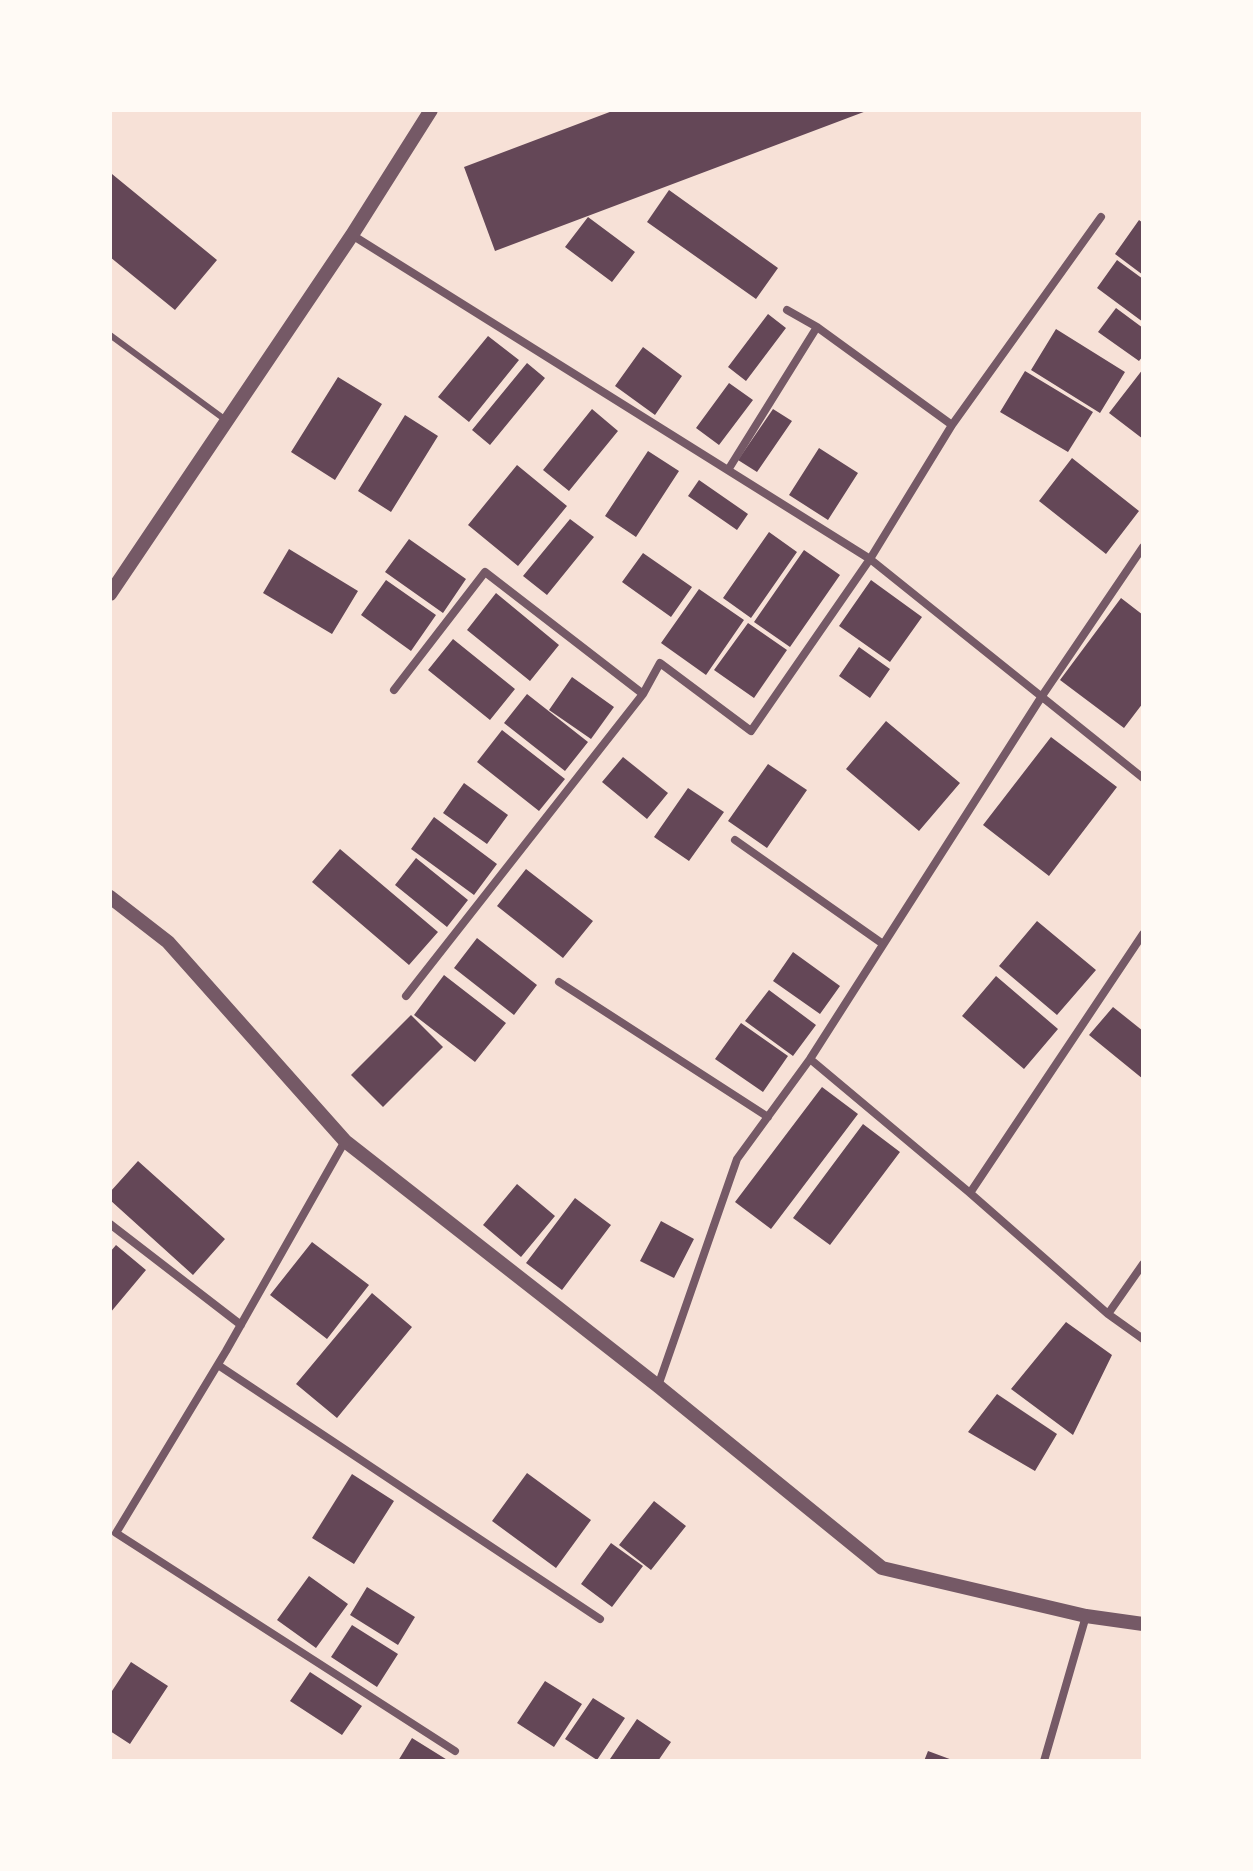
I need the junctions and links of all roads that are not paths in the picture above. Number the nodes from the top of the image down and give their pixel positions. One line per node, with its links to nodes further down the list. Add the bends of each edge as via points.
1 (431, 110): 3 (street)
2 (1101, 217): 8 (street)
3 (352, 235): 7 (street); 9 (street)
4 (787, 310): 5 (street)
5 (817, 327): 8 (street); 9 (street)
6 (110, 335): 7 (lane)
7 (227, 421): 12 (street)
8 (952, 425): 11 (street)
9 (728, 470): 11 (street)
10 (1143, 547): 15 (street)
11 (870, 559): 14 (street, via 751,731 660,663); 15 (street)
12 (110, 594)
13 (394, 690): 14 (street, via 485,572)
14 (643, 694): 22 (street)
15 (1042, 696): 16 (street); 20 (street)
16 (1143, 778)
17 (735, 840): 20 (street)
18 (110, 897): 25 (street, via 168,942)
19 (1143, 934): 26 (street)
20 (883, 944): 23 (street)
21 (559, 982): 24 (street)
22 (406, 996)
23 (810, 1059): 24 (street); 26 (street)
24 (768, 1117): 33 (street, via 737,1159)
25 (345, 1141): 30 (street); 33 (street)
26 (970, 1193): 29 (street)
27 (110, 1224): 30 (street)
28 (1143, 1264): 29 (street)
29 (1108, 1314): 31 (street)
30 (241, 1325): 32 (street)
31 (1143, 1339)
32 (218, 1365): 35 (street); 37 (street, via 116,1533)
33 (658, 1386): 34 (street, via 882,1568)
34 (1086, 1616): 36 (street); 38 (street)
35 (600, 1619)
36 (1143, 1624)
37 (455, 1751)
38 (1044, 1761)

